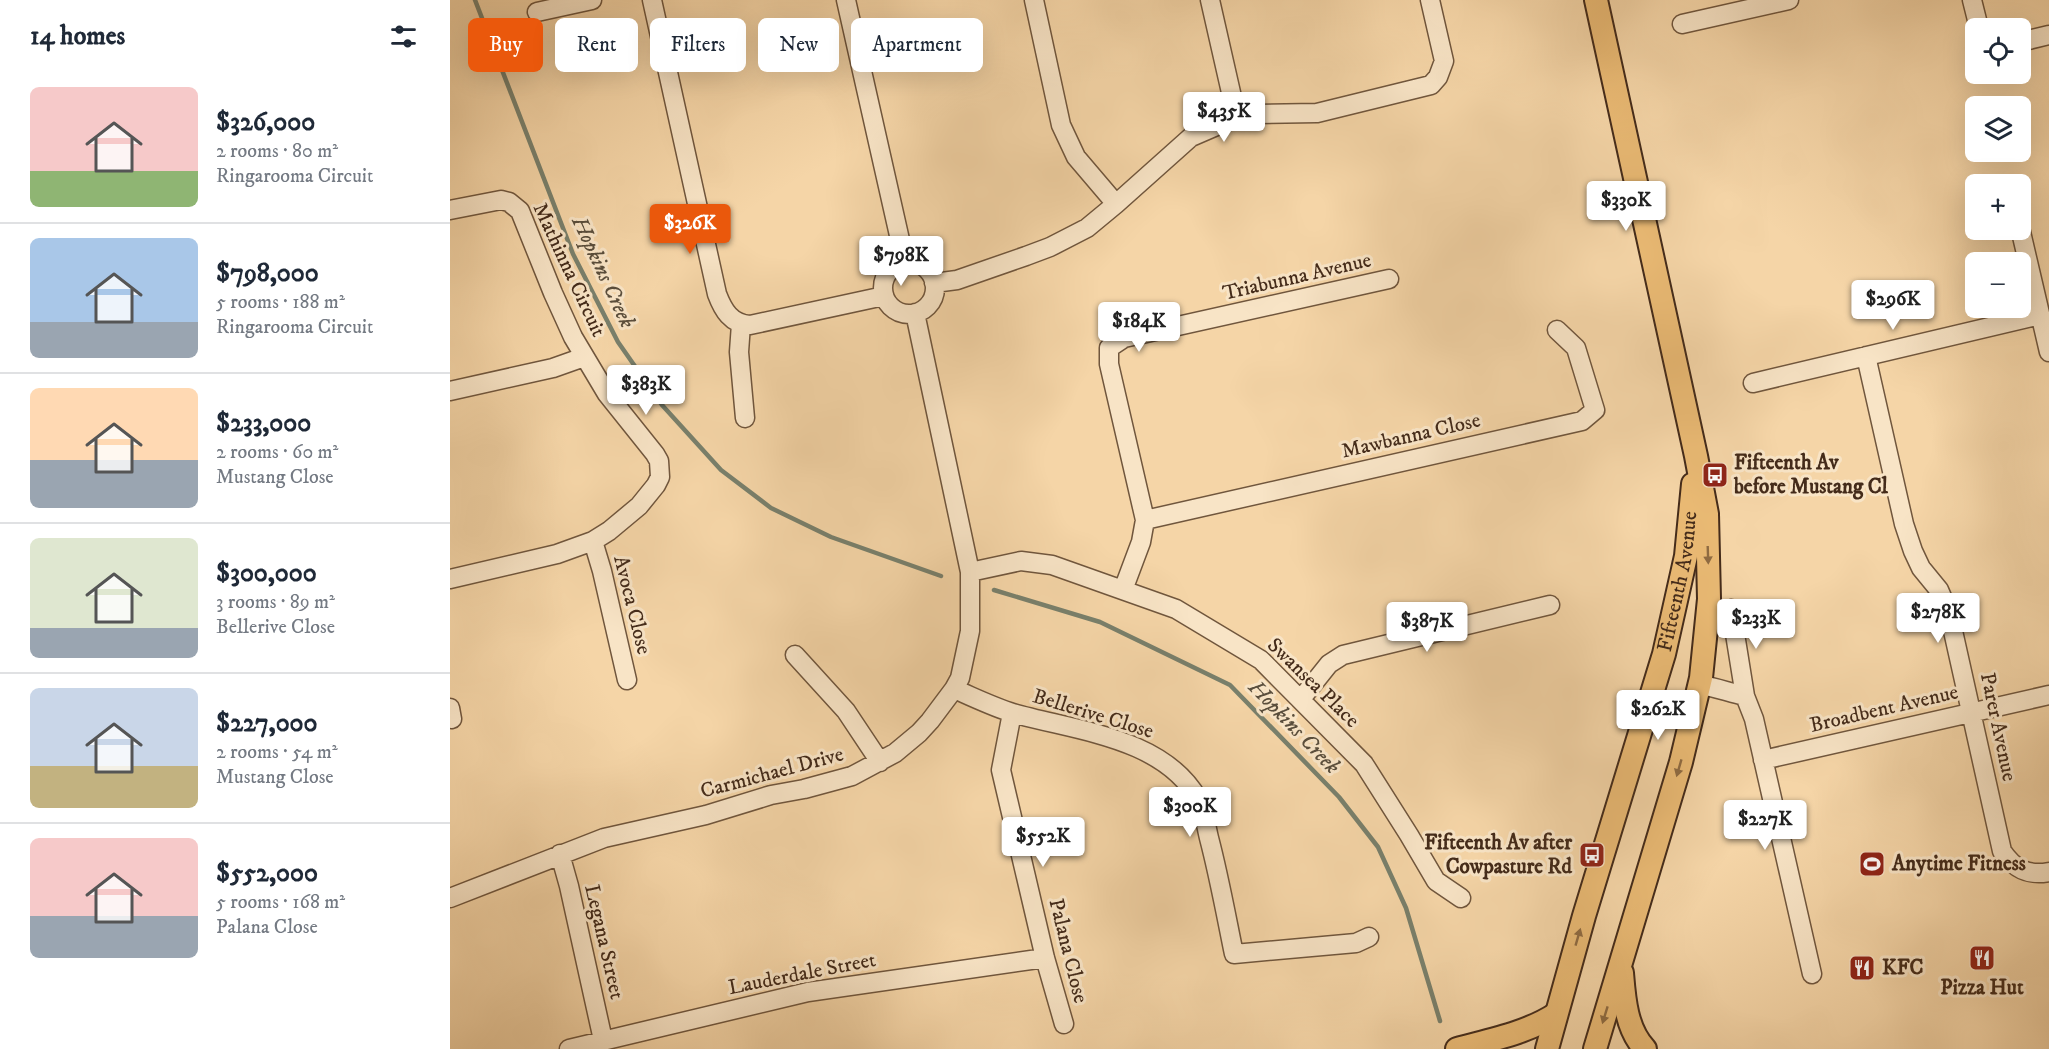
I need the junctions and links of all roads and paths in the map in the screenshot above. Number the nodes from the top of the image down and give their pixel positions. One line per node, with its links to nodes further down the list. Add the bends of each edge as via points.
1 (592, 0): 10 (street)
2 (652, 0): 25 (street, via 717,294 727,314)
3 (846, 0): 19 (street)
4 (1034, 0): 16 (street, via 1061,124 1076,157)
5 (1210, 0): 15 (street)
6 (1430, 0): 15 (street, via 1444,61 1431,85 1317,113 1255,114)
7 (1596, 0): 33 (main road, Fifteenth Avenue)
8 (1789, 0): 12 (street)
9 (1972, 0): 11 (street)
10 (537, 12)
11 (1976, 18)
12 (1682, 24)
13 (2049, 35): 14 (street)
14 (2031, 39)
15 (1237, 119): 16 (street, via 1191,137)
16 (1116, 204): 21 (street, via 1087,228 1050,247 957,280)
17 (450, 210): 29 (street, Mathinna Circuit, via 501,200 515,206)
18 (2023, 240): 24 (street)
19 (904, 262): 21 (street, via 922,265); 22 (street, via 886,274)
20 (1389, 279): 34 (street, Triabunna Avenue, via 1124,338 1109,348 1108,364)
21 (934, 283): 23 (street, via 931,301)
22 (884, 296): 23 (street, via 897,311); 25 (street, via 757,324)
23 (915, 313): 36 (street, Carmichael Drive)
24 (2040, 315): 27 (street); 28 (street)
25 (741, 324): 32 (street, via 739,352)
26 (1557, 330): 34 (street, Mawbanna Close, via 1576,348 1595,410 1582,421)
27 (2049, 352)
28 (1866, 356): 30 (street); 48 (street, Parer Avenue, via 1904,524 1913,551 1949,613)
29 (584, 357): 31 (street, via 553,368); 35 (street, Mathinna Circuit, via 620,412 655,454 660,468 650,494 625,519)
30 (1753, 383)
31 (450, 391)
32 (745, 418)
33 (1696, 456): 43 (main road, Fifteenth Avenue, one-way to 43, via 1707,514 1709,599); 60 (main road, Fifteenth Avenue, one-way to 33, via 1664,654 1686,556)
34 (1145, 520): 38 (street, Triabunna Avenue)
35 (593, 541): 37 (street, Mathinna Circuit, via 558,554); 42 (street, Avoca Close)
36 (970, 572): 38 (street, Swansea Place, via 1021,561 1052,565); 44 (street, Carmichael Drive, via 970,631)
37 (450, 579)
38 (1123, 590): 47 (street, Swansea Place, via 1176,609 1218,632 1261,660)
39 (1550, 605): 47 (street, via 1343,655 1329,663)
40 (1731, 609): 46 (street)
41 (795, 655): 51 (street, via 846,711)
42 (627, 680)
43 (1700, 685): 46 (street); 58 (main road, Fifteenth Avenue, one-way to 58)
44 (954, 689): 49 (street, Bellerive Close); 51 (street, Carmichael Drive, via 919,733)
45 (2049, 695): 48 (street, Broadbent Avenue)
46 (1745, 696): 50 (street)
47 (1301, 699): 55 (street, Swansea Place, via 1364,764 1436,881)
48 (1971, 712): 50 (street, Broadbent Avenue); 53 (street, Parer Avenue, via 2002,851 2021,870 2034,874)
49 (1012, 713): 56 (street, Bellerive Close, via 1128,744 1169,765 1184,780 1198,800 1234,954 1356,943); 57 (street, Palana Close, via 1001,770)
50 (1763, 760): 59 (street)
51 (880, 762): 52 (street, Carmichael Drive, via 836,782 604,838)
52 (560, 854): 54 (street, Carmichael Drive); 62 (street, Legana Street)
53 (2049, 872)
54 (450, 898)
55 (1461, 898)
56 (1369, 937)
57 (1045, 958): 61 (street, Palana Close); 62 (street, Lauderdale Street, via 808,992)
58 (1621, 962): 66 (main road, Fifteenth Avenue, one-way to 66); 67 (main road, via 1625,1005)
59 (1812, 974)
60 (1556, 1014): 64 (main road, via 1524,1030); 65 (main road, Fifteenth Avenue)
61 (1064, 1024)
62 (603, 1040): 63 (street, Lauderdale Street)
63 (569, 1049)
64 (1457, 1049)
65 (1547, 1049)
66 (1595, 1049)
67 (1645, 1049)

